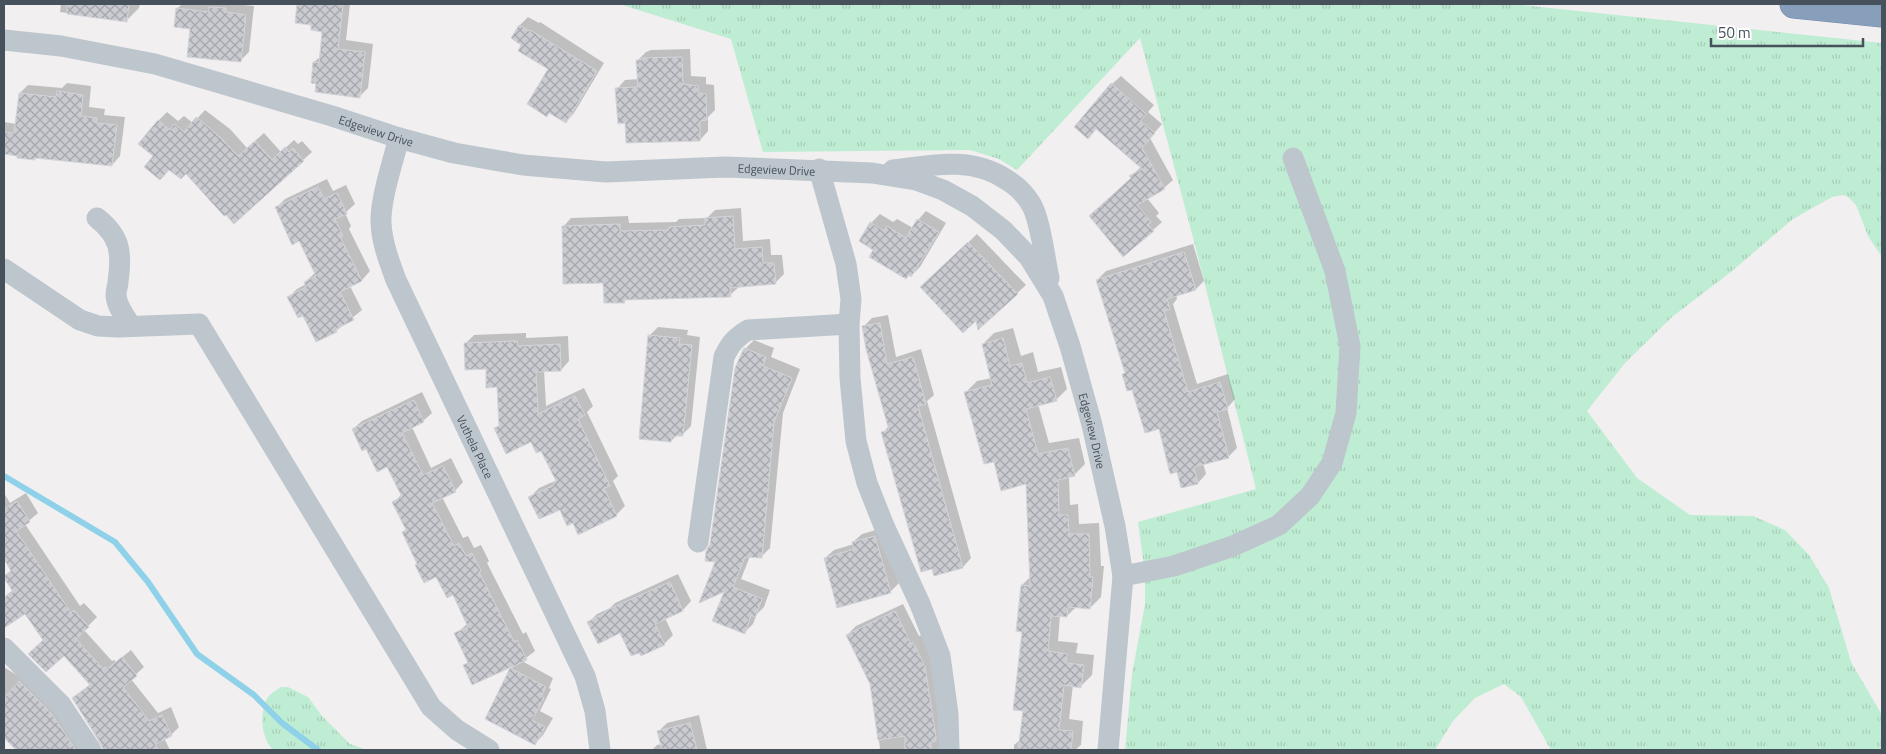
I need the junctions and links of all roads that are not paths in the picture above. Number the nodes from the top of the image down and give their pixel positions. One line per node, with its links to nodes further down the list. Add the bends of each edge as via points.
1 (1794, 4): 2 (highway)
2 (1882, 13)
3 (4, 40): 4 (street, Edgeview Drive, via 61,46 155,64)
4 (399, 138): 6 (street, Edgeview Drive, via 454,153 523,165 606,172 725,167); 18 (street, Vuthela Place, via 381,222 386,252 396,280 585,676 595,711)
5 (1293, 158): 14 (street, via 1335,271 1350,346 1346,413 1332,463 1310,496 1279,525 1233,546 1174,566)
6 (818, 169): 7 (street, Edgeview Drive); 11 (street, via 846,264 851,299)
7 (872, 173): 10 (street, Edgeview Drive, via 916,180 972,206 1003,230 1029,257); 10 (street, via 960,163 981,166 1000,174 1018,187 1032,205)
8 (97, 218): 12 (street, via 109,228 119,246 116,294 118,305)
9 (4, 269): 12 (street, via 80,320 98,326)
10 (1053, 296): 14 (street, Edgeview Drive, via 1092,425)
11 (849, 324): 13 (street, via 748,330 729,346 724,357); 19 (street, via 856,442 867,483 940,656)
12 (131, 326): 17 (street, via 199,324 431,707 457,730)
13 (698, 542)
14 (1123, 576): 20 (street, Edgeview Drive)
15 (4, 648): 16 (street, via 61,705)
16 (91, 750)
17 (489, 750)
18 (600, 750)
19 (949, 750)
20 (1108, 750)

